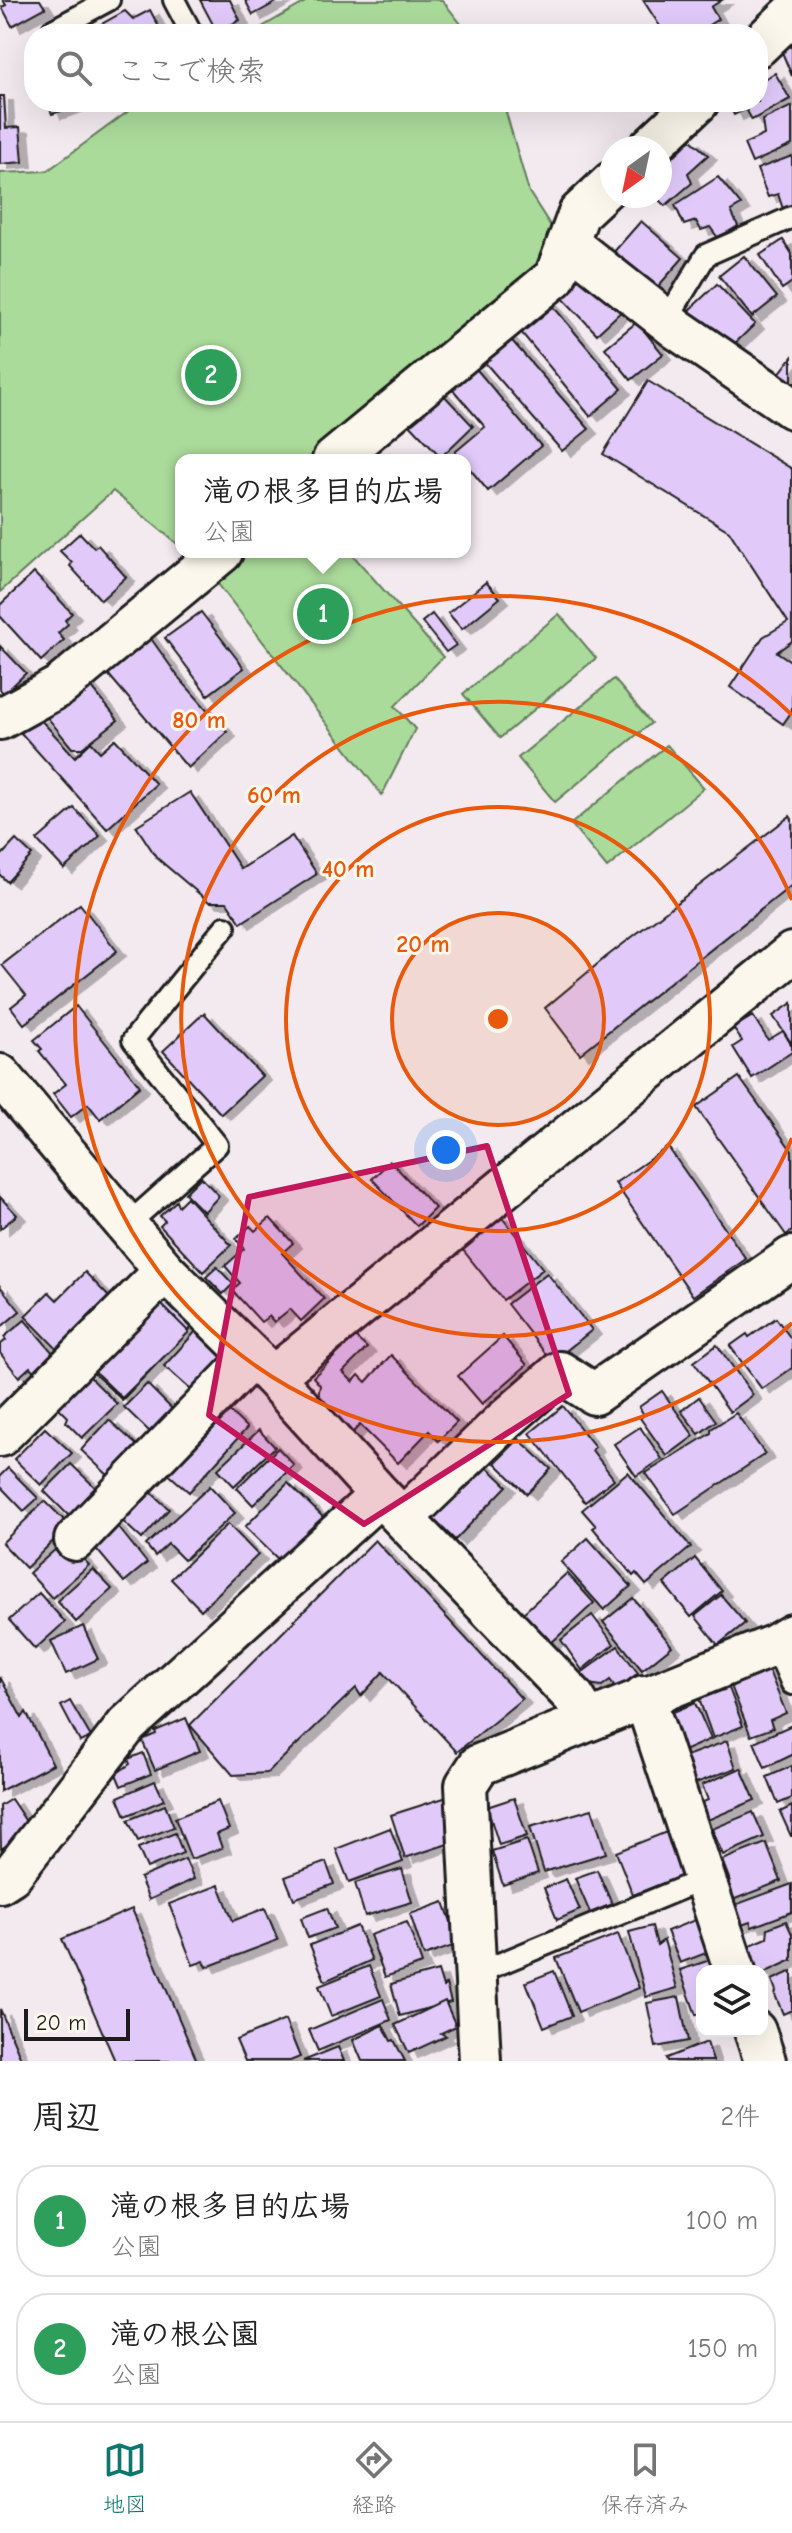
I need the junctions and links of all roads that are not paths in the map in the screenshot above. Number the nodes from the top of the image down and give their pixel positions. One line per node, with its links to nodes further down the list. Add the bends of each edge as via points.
1 (109, 0): 4 (lane)
2 (174, 0): 5 (lane)
3 (792, 14): 6 (street)
4 (64, 24)
5 (187, 24)
6 (768, 37)
7 (687, 112): 8 (street)
8 (662, 136)
9 (600, 193): 11 (street, via 579,213)
10 (792, 217): 12 (lane, via 706,255)
11 (568, 243): 12 (street); 14 (street, via 555,277)
12 (666, 321): 13 (street)
13 (792, 408)
14 (340, 454)
15 (215, 558): 16 (street, via 60,686)
16 (0, 718)
17 (225, 927): 20 (lane, via 133,1040 217,1145)
18 (792, 953): 23 (street)
19 (0, 1075): 20 (street)
20 (127, 1225): 22 (street)
21 (792, 1257): 25 (street, via 594,1394 560,1372)
22 (165, 1271): 23 (street); 24 (street)
23 (262, 1367): 25 (street); 26 (street)
24 (0, 1436)
25 (391, 1506): 30 (street, via 573,1696); 32 (street, via 127,1725 11,1875)
26 (75, 1540)
27 (783, 1640): 28 (lane); 29 (street)
28 (792, 1684)
29 (644, 1696): 30 (street); 31 (street)
30 (588, 1720): 34 (street, via 479,1765 466,1785)
31 (704, 1879): 33 (street); 34 (lane)
32 (0, 1882)
33 (733, 1965)
34 (475, 1974): 36 (street)
35 (757, 2037): 37 (street)
36 (480, 2061)
37 (765, 2061)

